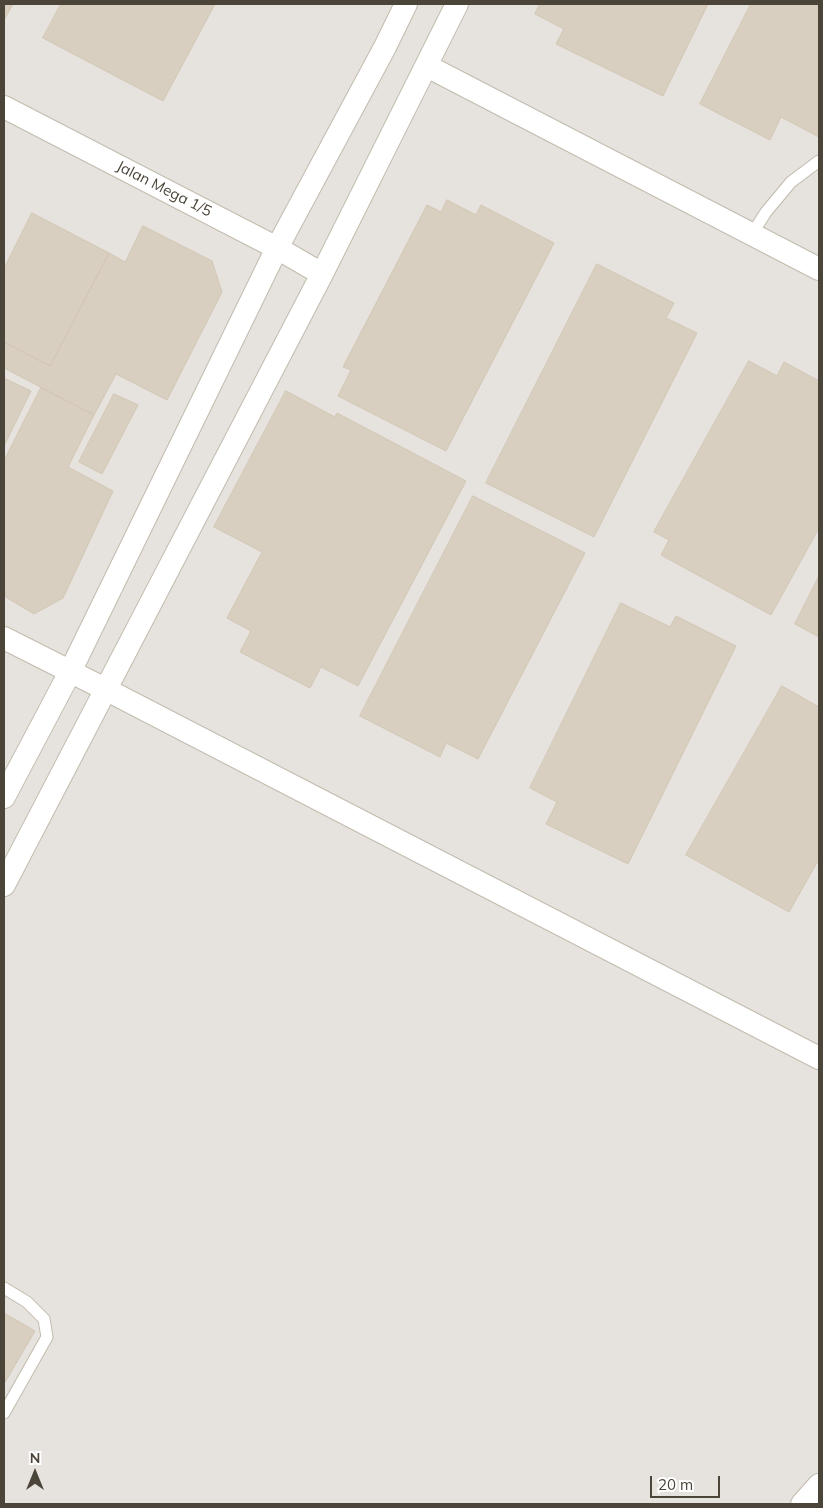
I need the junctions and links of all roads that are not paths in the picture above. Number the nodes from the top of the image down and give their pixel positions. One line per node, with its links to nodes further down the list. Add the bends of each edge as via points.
1 (406, 4): 7 (street)
2 (458, 4): 3 (street)
3 (426, 66): 6 (street); 9 (street)
4 (4, 106): 7 (street, Jalan Mega 1/5)
5 (819, 160): 6 (lane, via 791,182)
6 (752, 234): 8 (street)
7 (278, 248): 9 (street, Jalan Mega 1/5); 11 (street)
8 (819, 269)
9 (322, 274): 12 (street)
10 (4, 638): 11 (street)
11 (70, 672): 12 (street); 13 (street)
12 (107, 690): 14 (street); 15 (street)
13 (4, 797)
14 (4, 885)
15 (819, 1058)
16 (4, 1288): 17 (lane, via 27,1302 44,1319 47,1337)
17 (4, 1413)
18 (819, 1485): 19 (street)
19 (802, 1504)

